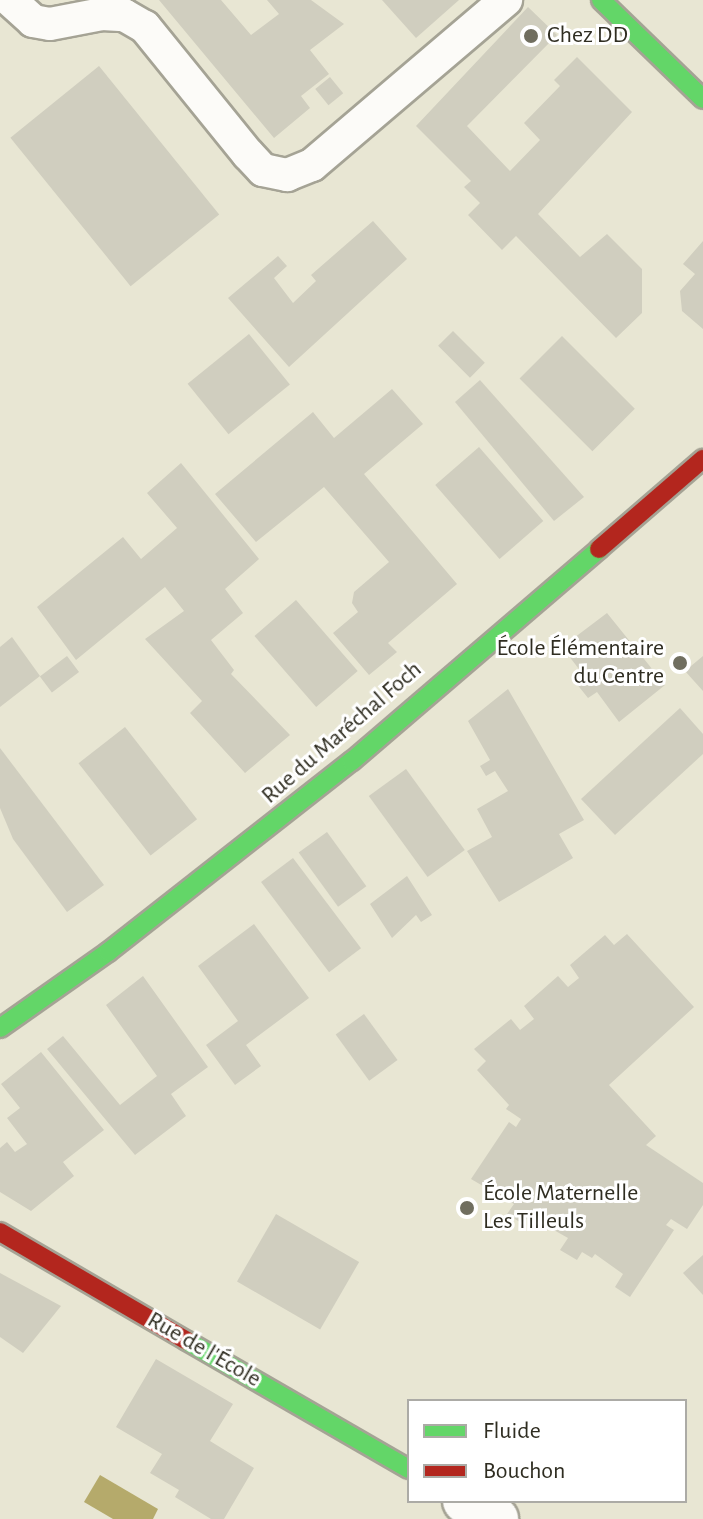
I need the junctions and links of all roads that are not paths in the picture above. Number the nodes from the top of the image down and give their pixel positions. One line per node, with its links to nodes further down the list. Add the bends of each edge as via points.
1 (10, 0): 2 (lane, via 33,21 50,24 113,14 145,27 263,170 287,175 312,165)
2 (506, 0)
3 (601, 0): 4 (street)
4 (703, 99)
5 (703, 459): 6 (street, Rue du Maréchal Foch, via 352,761 133,933)
6 (0, 1028)
7 (0, 1232): 8 (street, Rue de l'École)
8 (407, 1468)
9 (468, 1503): 10 (street)
10 (496, 1519)

